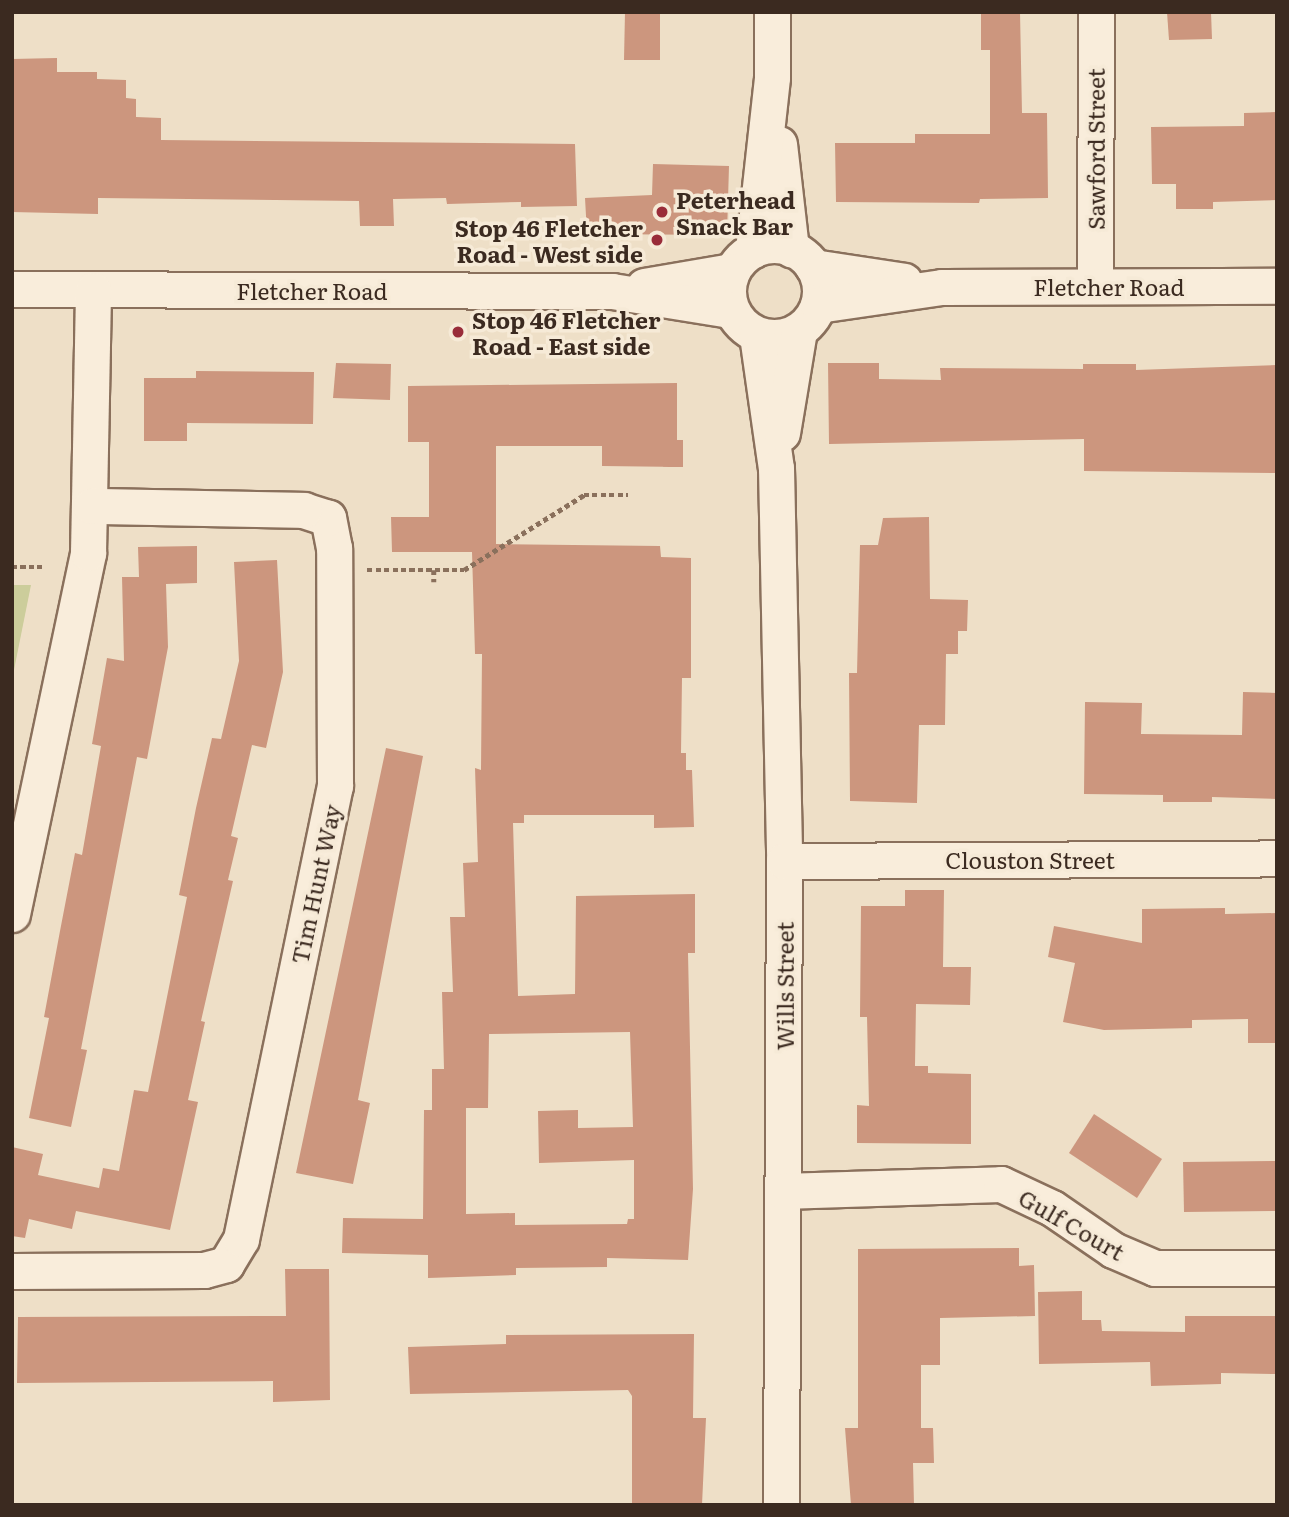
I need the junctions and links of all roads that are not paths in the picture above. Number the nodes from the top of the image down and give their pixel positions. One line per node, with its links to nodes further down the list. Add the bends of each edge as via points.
1 (772, 12): 3 (street)
2 (1096, 12): 6 (street, Sawford Street)
3 (772, 77): 4 (street); 5 (street)
4 (802, 258): 5 (street, via 769,245); 8 (street, Fletcher Road); 13 (street, via 820,289)
5 (743, 261): 11 (street, Fletcher Road); 12 (street, via 728,289)
6 (1095, 286): 7 (street, Fletcher Road); 8 (street, Fletcher Road)
7 (1277, 286)
8 (942, 287): 13 (street, Fletcher Road)
9 (12, 289): 10 (street, Fletcher Road)
10 (93, 290): 11 (street, Fletcher Road); 16 (street)
11 (612, 291): 12 (street, Fletcher Road)
12 (731, 310): 14 (street)
13 (808, 317): 14 (street, via 773,338); 15 (street, Wills Street)
14 (757, 335): 15 (street, Wills Street)
15 (776, 468): 18 (street, Wills Street)
16 (91, 506): 19 (street, via 88,553); 22 (street, Tim Hunt Way, via 304,510 328,518 334,570 335,786 242,1239 226,1264 204,1270)
17 (1277, 858): 18 (street, Clouston Street)
18 (784, 861): 20 (street, Wills Street)
19 (12, 914)
20 (782, 1191): 21 (street, Gulf Court, via 1001,1184 1052,1208 1112,1250 1155,1268); 23 (street, Wills Street)
21 (1277, 1268)
22 (12, 1270)
23 (780, 1505)

